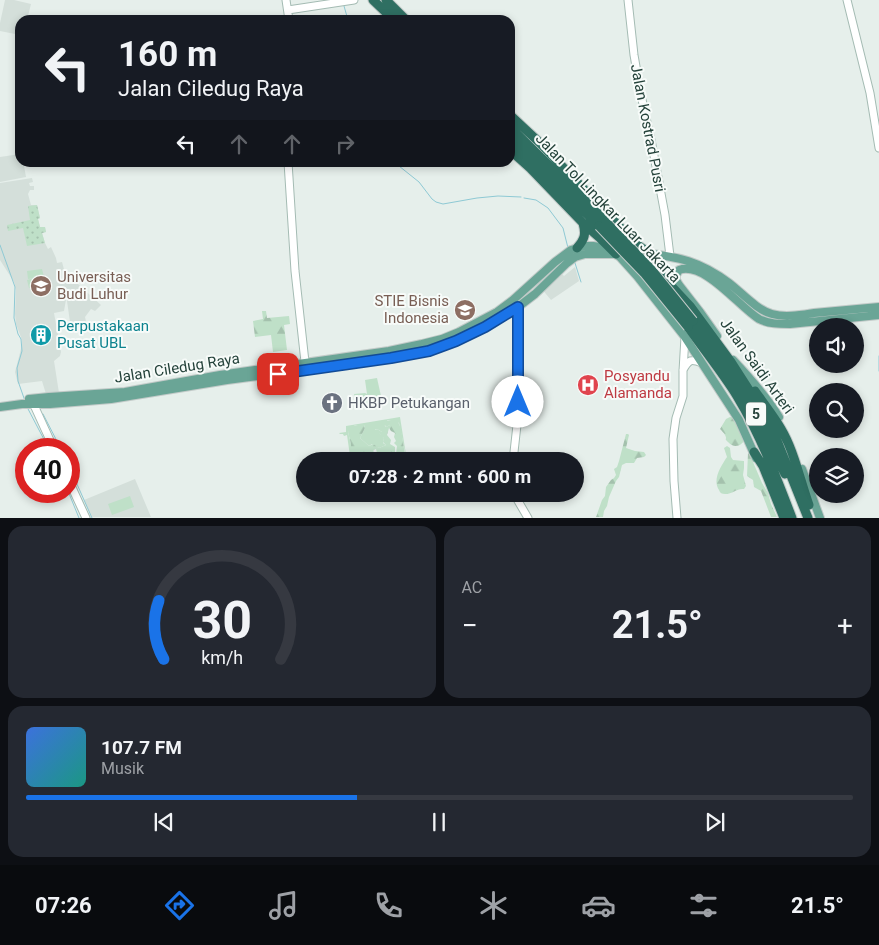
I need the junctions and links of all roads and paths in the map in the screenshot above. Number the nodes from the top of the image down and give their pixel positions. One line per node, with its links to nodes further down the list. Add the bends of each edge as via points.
1 (286, 0): 7 (street)
2 (373, 0): 9 (highway); 10 (highway)
3 (386, 0): 11 (highway)
4 (628, 0): 26 (street, Jalan Kostrad Pusri, via 634,55)
5 (847, 0): 15 (street, via 870,93)
6 (350, 1): 7 (street)
7 (288, 10): 8 (street)
8 (288, 15)
9 (384, 15)
10 (389, 15)
11 (401, 15)
12 (515, 120): 20 (highway)
13 (515, 133): 17 (highway, Jalan Tol Lingkar Luar Jakarta / 5)
14 (515, 142): 17 (highway, Jalan Tol Lingkar Luar Jakarta / 5)
15 (879, 148)
16 (515, 154): 19 (highway)
17 (535, 158): 35 (highway, Jalan Tol Lingkar Luar Jakarta / 5, bridge)
18 (288, 167): 38 (street)
19 (584, 223): 21 (highway); 22 (highway, via 585,237)
20 (619, 227): 21 (highway, via 615,240); 24 (highway); 25 (highway)
21 (599, 237): 24 (highway)
22 (571, 250): 24 (main road, Jalan Ciledug Raya, via 593,246); 28 (main road, Jalan Ciledug Raya)
23 (640, 252): 24 (main road, Jalan Ciledug Raya); 25 (main road, Jalan Ciledug Raya); 27 (main road); 29 (highway)
24 (617, 253): 27 (main road); 28 (main road, Jalan Ciledug Raya, via 580,255)
25 (649, 254): 26 (main road, Jalan Ciledug Raya)
26 (670, 256): 32 (main road, Jalan Ciledug Raya, via 712,270 762,310 772,314 789,316)
27 (626, 265): 30 (main road)
28 (555, 268): 31 (main road, Jalan Ciledug Raya, via 534,294); 33 (main road, Jalan Ciledug Raya, via 513,300)
29 (657, 270): 30 (highway, via 645,266); 57 (highway, via 679,292 749,390 778,443)
30 (639, 279): 36 (main road)
31 (518, 307): 33 (main road, Jalan Ciledug Raya); 46 (street, via 518,425)
32 (879, 307)
33 (505, 311): 39 (main road, Jalan Ciledug Raya, via 485,327 429,351)
34 (879, 315): 37 (main road, Jalan Saidi Arteri, via 790,324 766,322 705,276 691,270 679,271 677,283)
35 (690, 324): 55 (highway, Jalan Tol Lingkar Luar Jakarta / 5, via 748,415 773,467); 56 (highway, Jalan Tol Lingkar Luar Jakarta / 5, via 742,390 781,465)
36 (685, 337): 40 (main road); 41 (street)
37 (733, 360): 58 (highway, via 789,444); 59 (main road, Jalan Saidi Arteri, via 778,417 793,446)
38 (305, 362): 39 (main road, Jalan Ciledug Raya); 42 (main road, Jalan Ciledug Raya, via 125,392)
39 (334, 362): 42 (main road, Jalan Ciledug Raya, via 111,399)
40 (702, 363): 41 (street, via 690,361); 47 (main road, via 739,420)
41 (683, 371): 52 (street, via 683,396 673,439)
42 (50, 400): 43 (main road, Jalan Ciledug Raya)
43 (28, 402): 44 (main road, Jalan Ciledug Raya); 45 (street)
44 (0, 406)
45 (48, 438)
46 (514, 452)
47 (754, 452): 53 (main road); 54 (highway)
48 (519, 502): 51 (street)
49 (79, 503): 50 (street)
50 (86, 518)
51 (528, 518)
52 (677, 518)
53 (780, 518)
54 (784, 518)
55 (792, 518)
56 (802, 518)
57 (808, 518)
58 (813, 518)
59 (820, 518)

